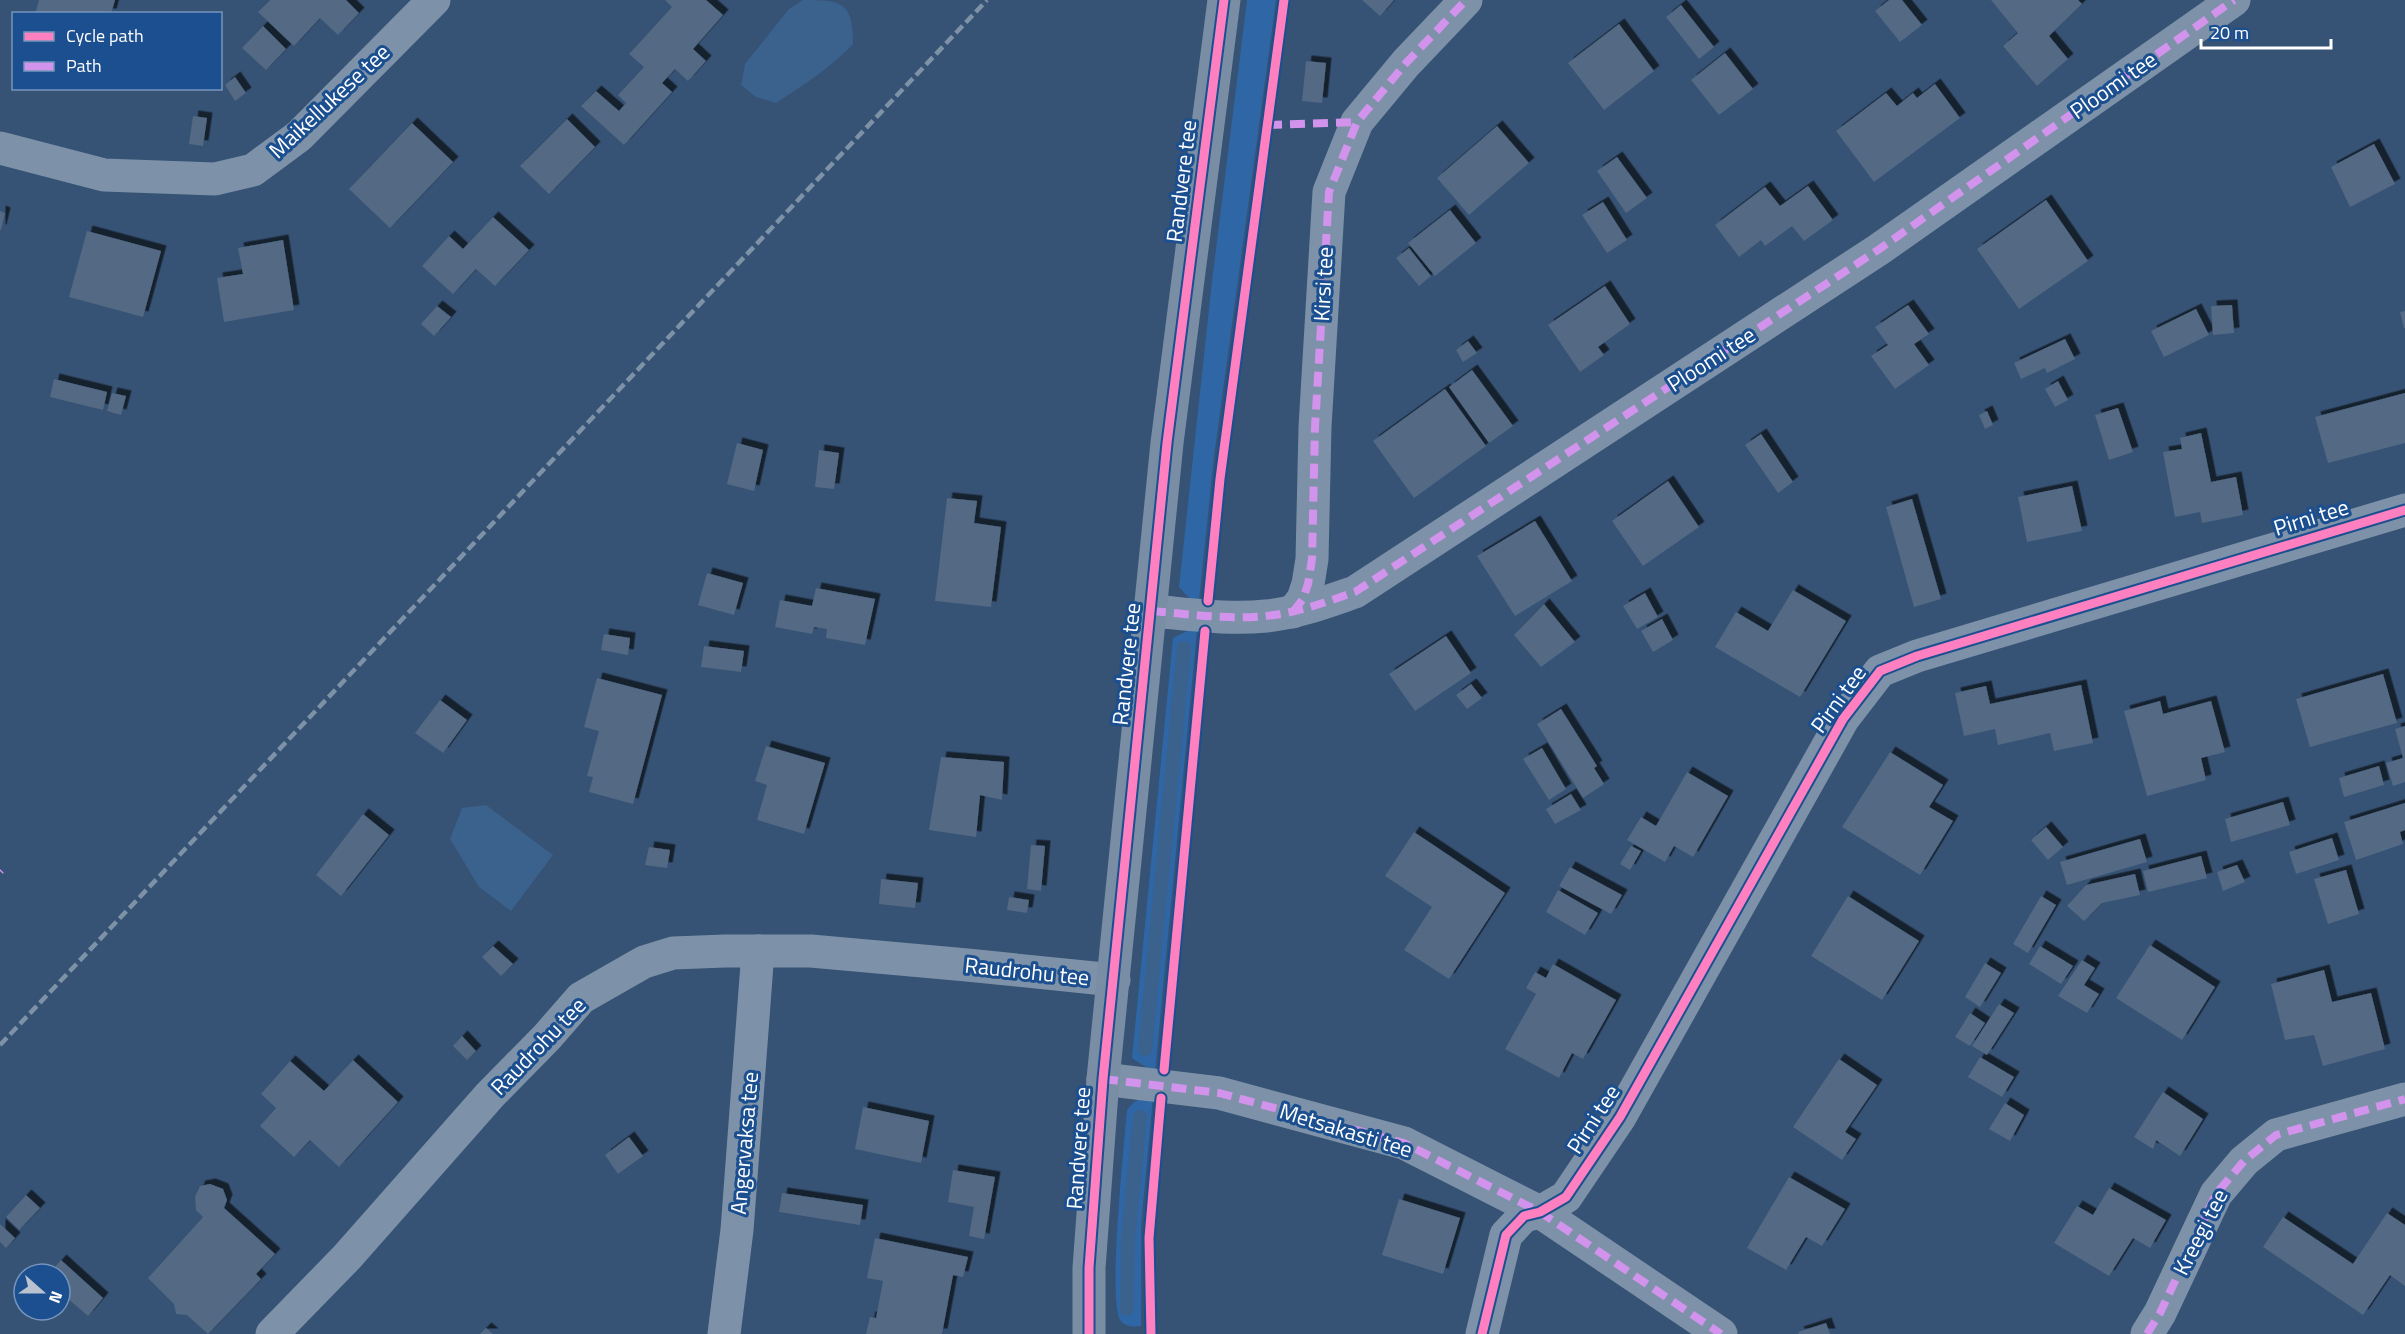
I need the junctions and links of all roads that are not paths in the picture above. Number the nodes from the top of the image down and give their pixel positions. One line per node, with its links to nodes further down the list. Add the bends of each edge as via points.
1 (434, 0): 5 (street, Maikellukese tee, via 299,136 253,170 215,179 105,175)
2 (1224, 0): 7 (street, Randvere tee, via 1167,443)
3 (1466, 0): 8 (street, Kirsi tee, via 1357,122 1329,192 1315,427 1312,559 1303,599)
4 (2234, 0): 8 (street, Ploomi tee, via 1868,256 1355,592)
5 (0, 148)
6 (2405, 510): 13 (street, Pirni tee, via 1917,656 1880,671 1843,719 1620,1117 1566,1197)
7 (1151, 610): 8 (street, Ploomi tee, via 1230,618); 10 (street, Randvere tee)
8 (1293, 612)
9 (758, 951): 10 (street, Raudrohu tee, via 812,951); 14 (street, Raudrohu tee, via 673,953 644,962 581,998 347,1257); 15 (street, Angervaksa tee, via 737,1230)
10 (1114, 980): 11 (street, Randvere tee)
11 (1103, 1079): 13 (street, Metsakasti tee, via 1219,1093 1404,1143); 16 (street, Randvere tee, via 1089,1268)
12 (2405, 1099): 19 (street, Kreegi tee, via 2276,1135 2244,1161 2216,1194)
13 (1540, 1212): 17 (street, Pirni tee, via 1524,1216 1506,1235); 18 (street, Metsakasti tee)
14 (272, 1334)
15 (724, 1334)
16 (1089, 1334)
17 (1482, 1334)
18 (1721, 1334)
19 (2146, 1334)

